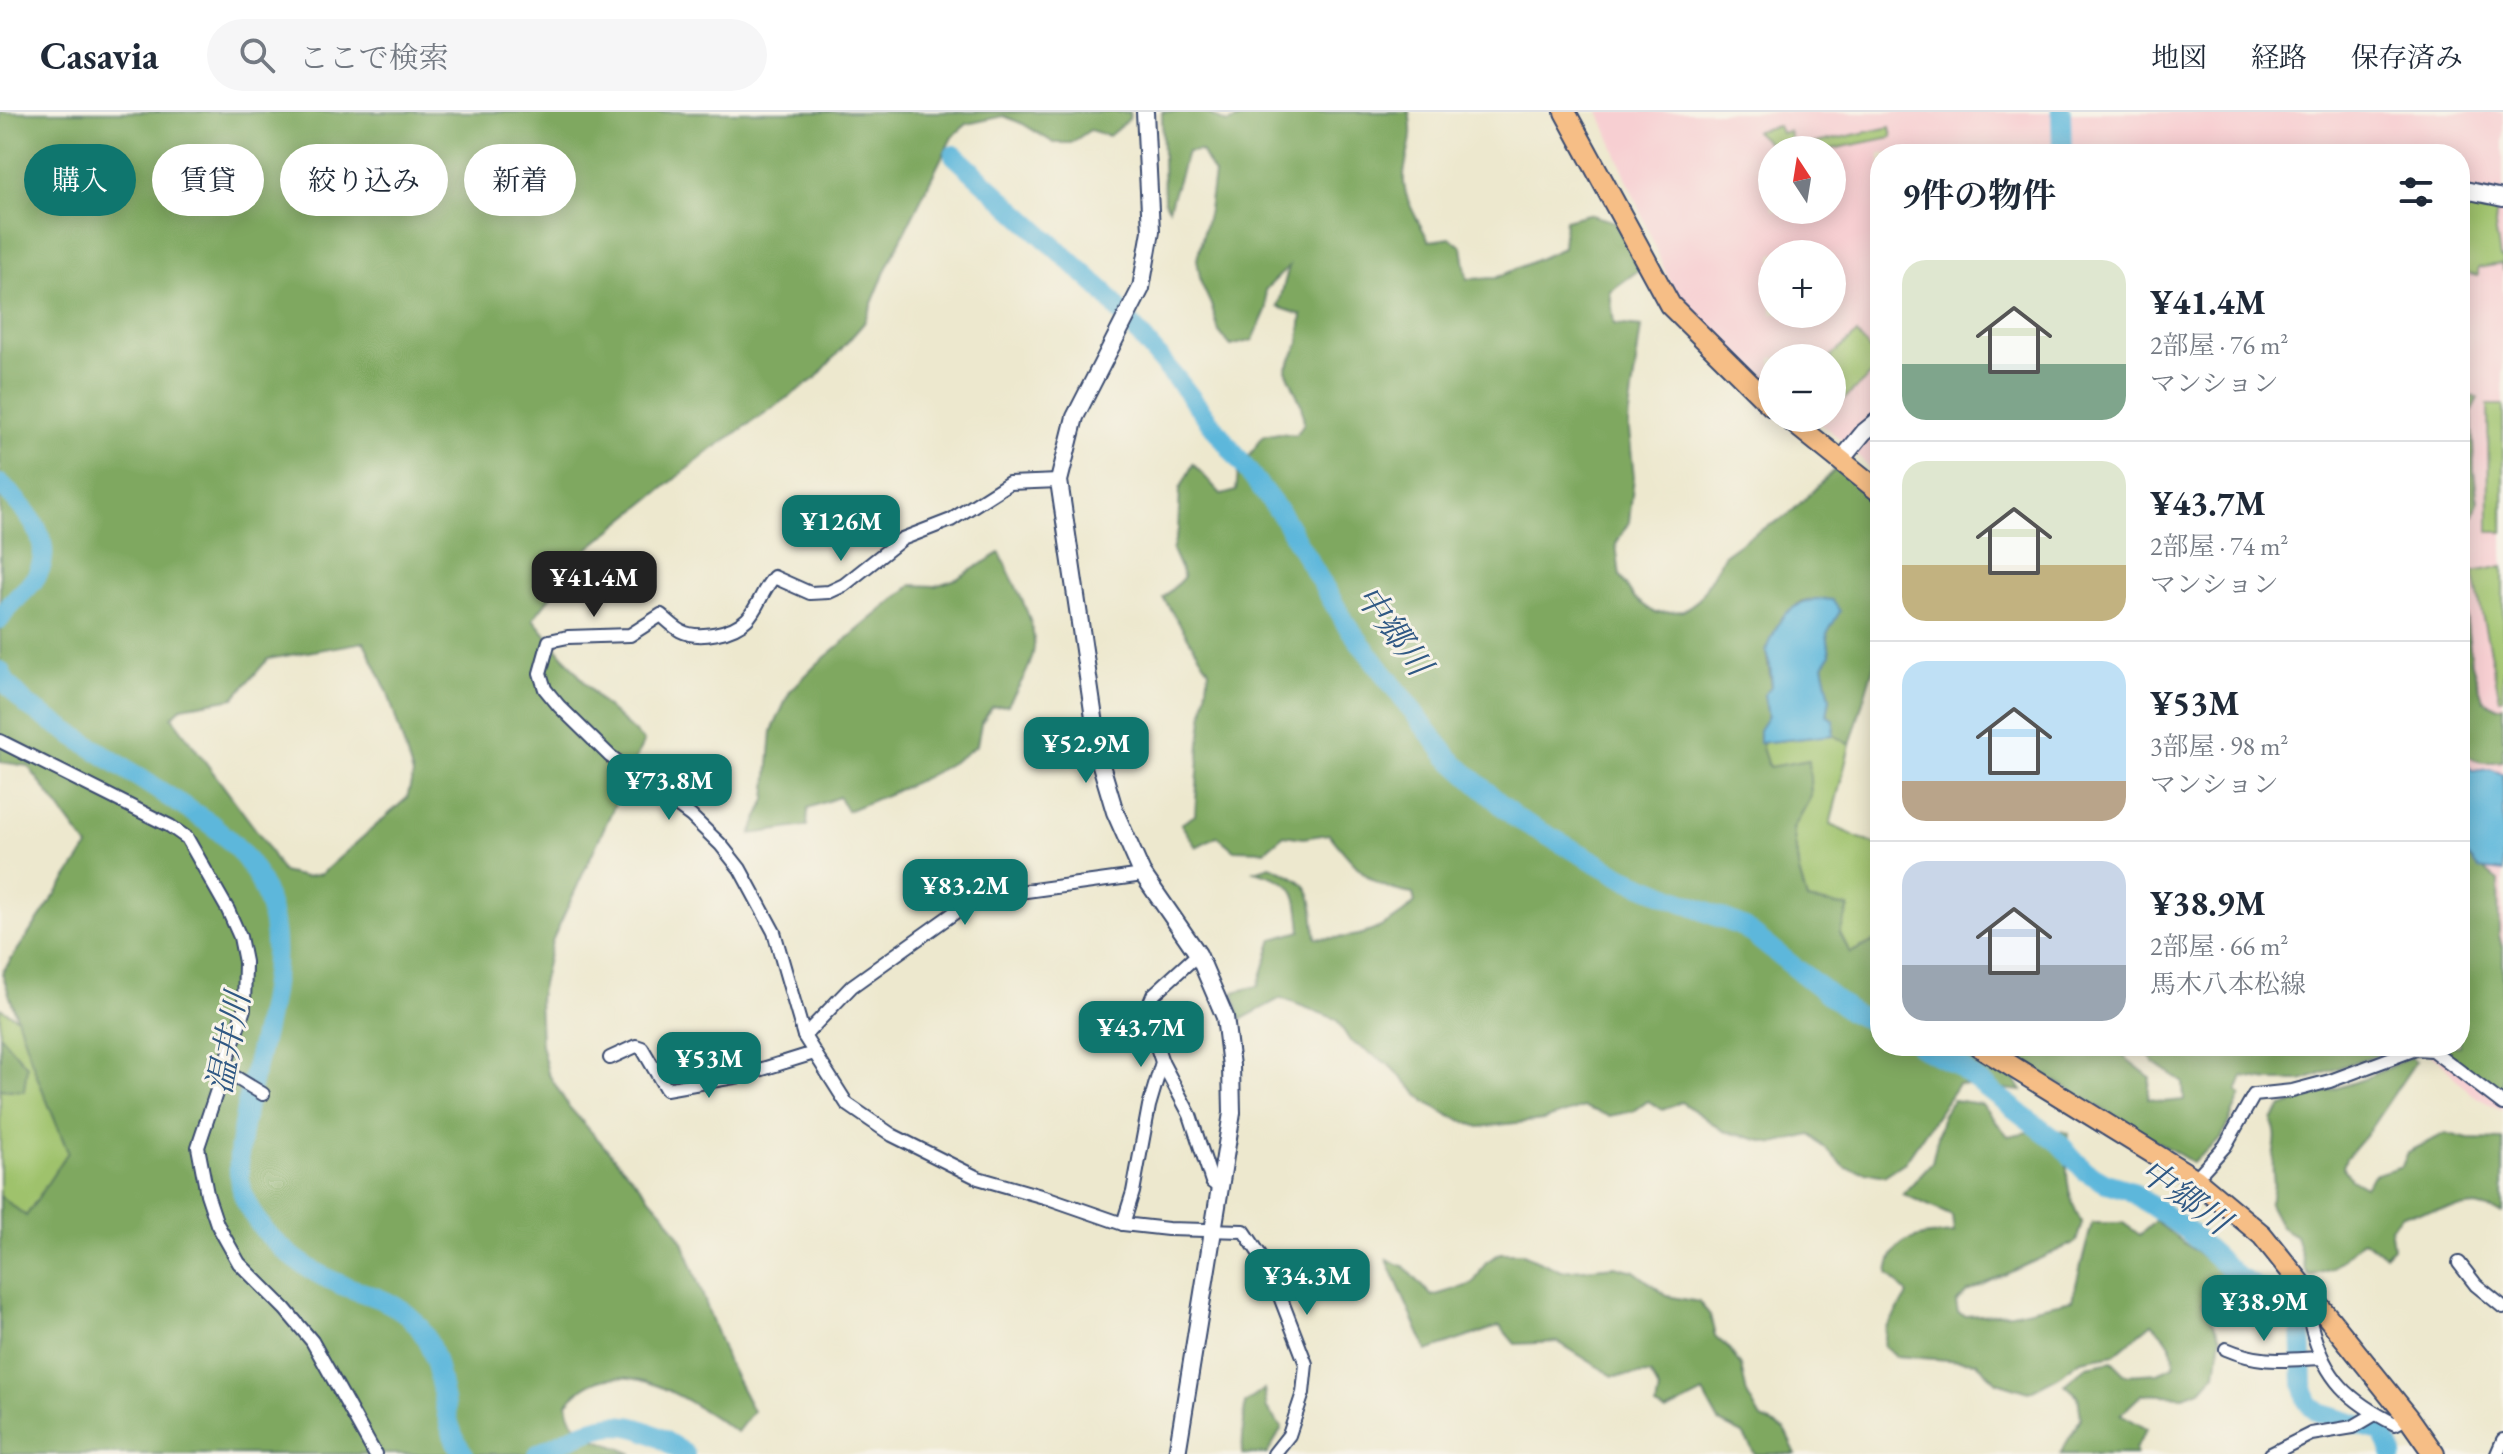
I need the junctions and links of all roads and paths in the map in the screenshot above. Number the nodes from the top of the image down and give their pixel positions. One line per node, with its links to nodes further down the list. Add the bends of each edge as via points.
1 (1145, 112): 9 (street, via 1151,231 1141,288 1075,417)
2 (1565, 112): 5 (main road, via 1670,305)
3 (2470, 191): 4 (street)
4 (2503, 198)
5 (1758, 392)
6 (1870, 427): 8 (street)
7 (1806, 432): 8 (main road)
8 (1841, 460): 10 (main road)
9 (1059, 481): 12 (street, via 1101,765); 14 (street, via 1009,483 951,520 902,539 829,592 810,593 774,577 749,618 716,633 682,631 661,615 630,635 549,641 540,673 559,706 610,756 691,816 740,869 774,932)
10 (1870, 484)
11 (0, 741): 21 (street, via 187,838 228,910 245,962 244,1009)
12 (1142, 873): 13 (street); 14 (street, via 975,898 852,986)
13 (1198, 954): 20 (street, via 1153,995 1148,1007); 25 (street, via 1225,1017 1231,1066 1232,1113)
14 (804, 1036): 15 (street)
15 (814, 1053): 19 (street, via 740,1076 666,1089 642,1048); 26 (street, via 847,1104 892,1135 978,1178)
16 (1995, 1056): 24 (main road)
17 (2397, 1056): 24 (street, via 2330,1081 2254,1095 2225,1146)
18 (2440, 1056): 23 (street)
19 (610, 1058)
20 (1162, 1062): 25 (street, via 1190,1115 1212,1182); 26 (street)
21 (227, 1073): 22 (street); 36 (street, via 198,1147 217,1224 239,1263 312,1341)
22 (263, 1094)
23 (2503, 1104)
24 (2195, 1179): 29 (main road, via 2262,1235)
25 (1221, 1189): 27 (street)
26 (1123, 1224): 27 (street)
27 (1214, 1231): 37 (street); 38 (street, via 1244,1231 1269,1268 1306,1364 1289,1435)
28 (2459, 1263): 30 (street)
29 (2308, 1292): 32 (street); 34 (main road)
30 (2503, 1307)
31 (2226, 1349): 32 (street, via 2249,1359)
32 (2309, 1359): 33 (street)
33 (2370, 1417): 34 (street, via 2395,1424); 39 (street, via 2353,1427 2311,1434)
34 (2408, 1417): 40 (main road)
35 (2503, 1440): 41 (street)
36 (375, 1454)
37 (1177, 1454)
38 (1274, 1454)
39 (2271, 1454)
40 (2434, 1454)
41 (2497, 1454)

